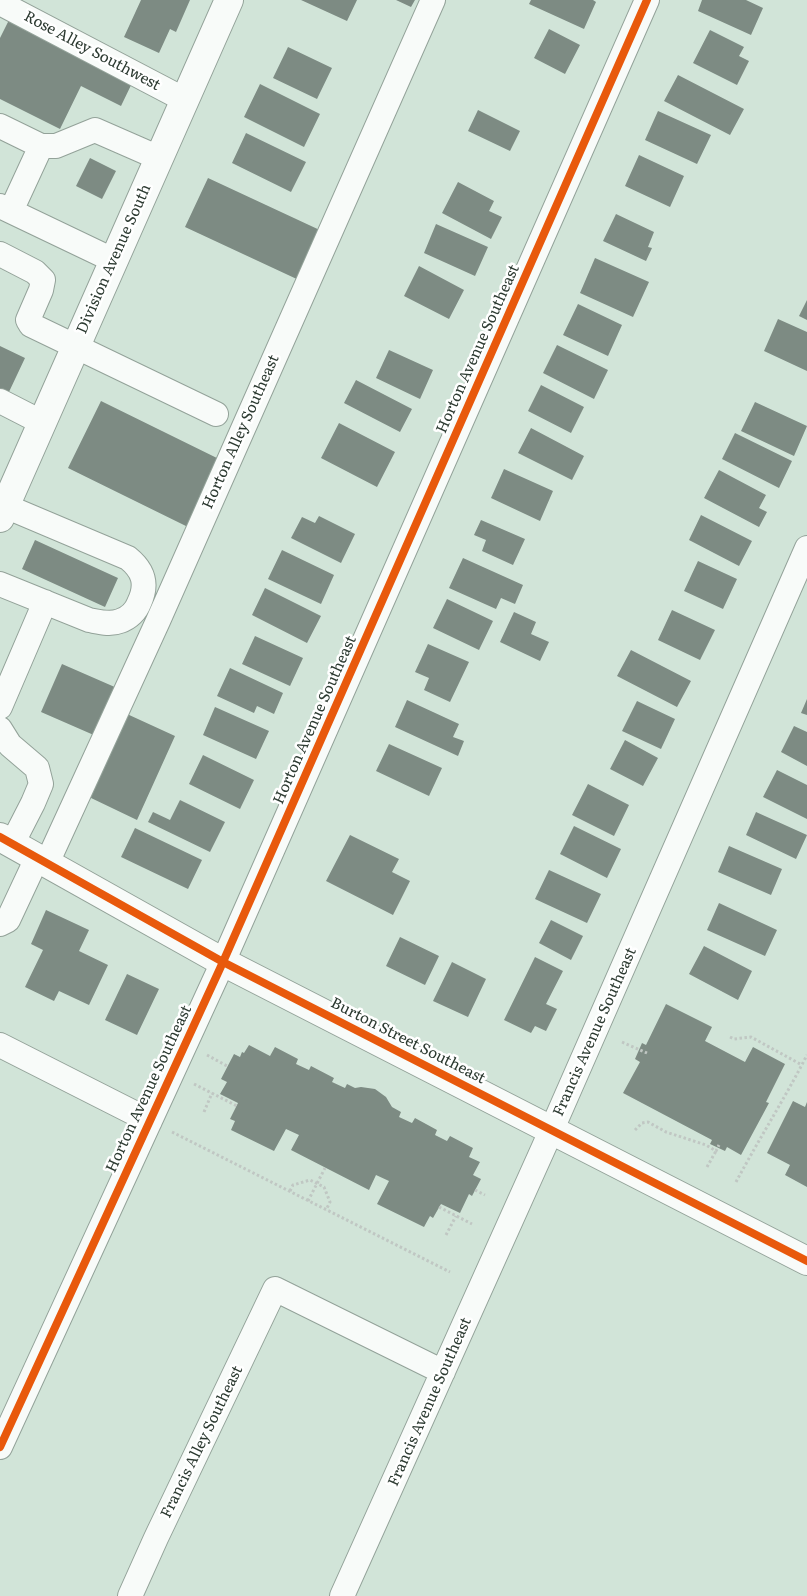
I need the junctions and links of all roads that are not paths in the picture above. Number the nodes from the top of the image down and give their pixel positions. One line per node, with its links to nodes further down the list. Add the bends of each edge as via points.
1 (229, 0): 5 (main road, Division Avenue South)
2 (433, 0): 23 (street, Horton Alley Southeast, via 158,621)
3 (647, 0): 25 (street, Horton Avenue Southeast)
4 (0, 3): 5 (street, Rose Alley Southwest)
5 (185, 100): 8 (main road, Division Avenue South)
6 (0, 126): 7 (street)
7 (41, 146): 8 (street, via 56,146 95,130); 9 (street)
8 (159, 158): 11 (main road, Division Avenue South)
9 (5, 208): 11 (street)
10 (0, 254): 12 (street, via 35,272 43,280 28,320 31,325)
11 (115, 261): 12 (main road, Division Avenue South)
12 (75, 347): 14 (street); 15 (main road, Division Avenue South)
13 (0, 401): 15 (street)
14 (216, 414)
15 (42, 423): 16 (main road, Division Avenue South)
16 (3, 512): 19 (street, via 128,558 137,566 144,581 143,595 136,609 119,622 105,624 89,620)
17 (807, 548): 28 (street, Francis Avenue Southeast)
18 (0, 584): 19 (street)
19 (46, 602): 20 (street)
20 (0, 707)
21 (0, 729): 22 (street, via 10,745 37,768 41,784 33,803)
22 (6, 840): 23 (main road, Burton Street Southeast)
23 (42, 861): 24 (street, Horton Alley Southeast, via 8,920); 25 (main road, Burton Street Southeast)
24 (0, 924)
25 (223, 962): 27 (street, Horton Avenue Southeast); 28 (main road, Burton Street Southeast)
26 (0, 1045): 27 (street)
27 (150, 1121): 31 (street, Horton Avenue Southeast)
28 (552, 1129): 29 (main road, Burton Street Southeast); 30 (street, Francis Avenue Southeast)
29 (807, 1262)
30 (443, 1372): 32 (street, Francis Alley Southeast, via 275,1289); 33 (street, Francis Avenue Southeast)
31 (0, 1447)
32 (130, 1596)
33 (342, 1596)

